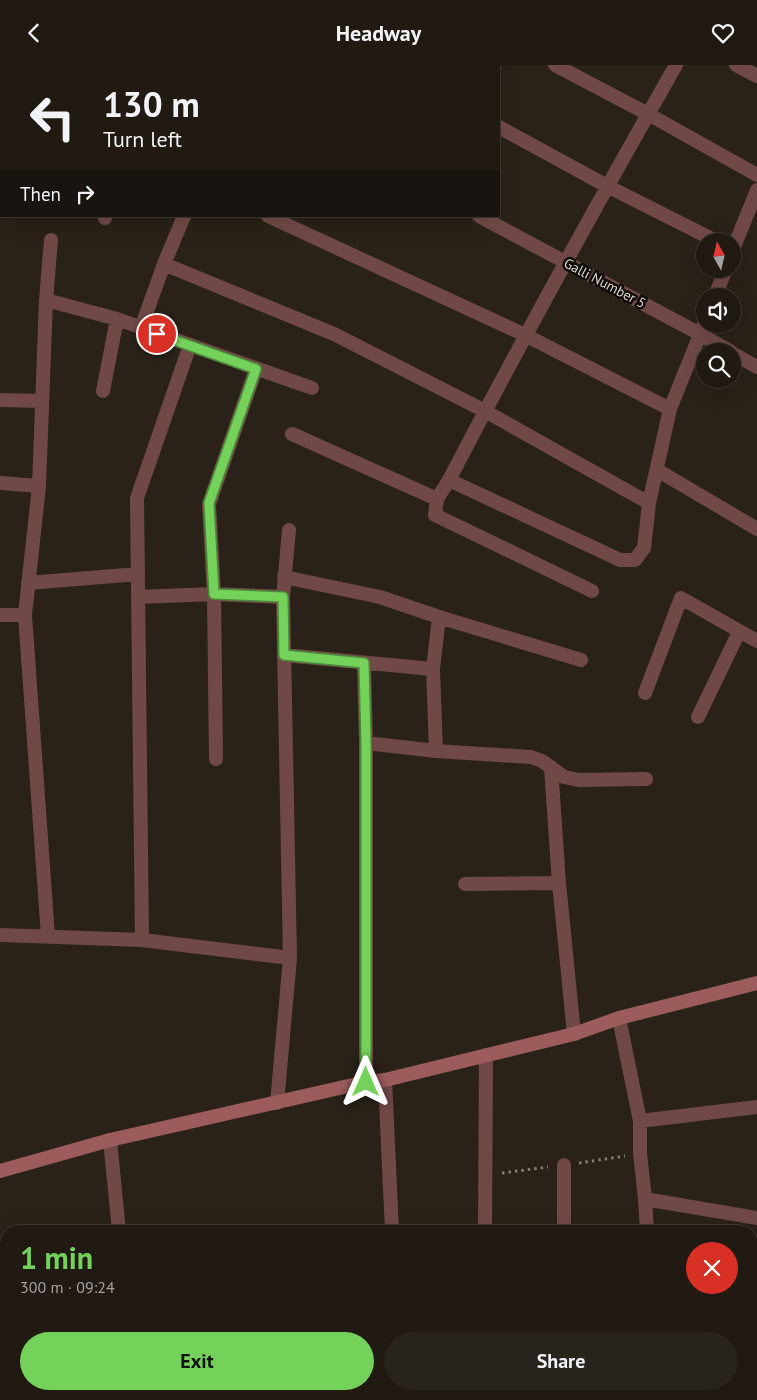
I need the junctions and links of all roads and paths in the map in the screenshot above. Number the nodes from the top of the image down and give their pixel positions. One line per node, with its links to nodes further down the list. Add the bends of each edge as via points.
1 (555, 65): 5 (street)
2 (676, 65): 5 (street)
3 (736, 65): 4 (street)
4 (757, 76)
5 (648, 114): 7 (street); 8 (street)
6 (500, 128): 8 (street)
7 (757, 175)
8 (607, 186): 13 (street); 16 (street)
9 (757, 191): 14 (street)
10 (184, 217): 17 (street)
11 (270, 217): 24 (street)
12 (481, 217): 16 (street, Galli Number 5)
13 (700, 233)
14 (740, 233)
15 (51, 240): 18 (street)
16 (566, 262): 20 (street, Galli Number 5); 24 (street)
17 (164, 263): 21 (street); 35 (street, via 334,334)
18 (46, 300): 19 (street); 33 (street)
19 (117, 319): 21 (street); 31 (street)
20 (696, 325)
21 (141, 328): 26 (street)
22 (701, 333): 34 (street)
23 (709, 333): 25 (street, Galli Number 5)
24 (525, 335): 34 (street); 35 (street)
25 (720, 343)
26 (190, 345): 29 (street); 45 (street, via 137,498)
27 (741, 358): 28 (street, Galli Number 5)
28 (757, 367)
29 (256, 369): 30 (street); 49 (street, via 209,503)
30 (312, 388)
31 (103, 391)
32 (0, 400): 33 (street)
33 (42, 401): 40 (street)
34 (670, 409): 37 (street)
35 (485, 411): 38 (street); 42 (street)
36 (292, 434): 41 (street)
37 (657, 470): 42 (street); 43 (street)
38 (449, 480): 41 (street); 42 (street, via 620,560 635,560 644,548)
39 (0, 483): 40 (street)
40 (40, 486): 47 (street)
41 (437, 499): 48 (street, via 435,515)
42 (649, 503)
43 (757, 529)
44 (289, 530): 46 (street)
45 (138, 574): 47 (street); 50 (street)
46 (284, 577): 51 (street); 54 (street, via 380,597)
47 (28, 583): 53 (street)
48 (592, 591)
49 (214, 594): 50 (street); 51 (street); 65 (street)
50 (138, 597): 72 (street)
51 (283, 597): 57 (street)
52 (0, 615): 53 (street)
53 (25, 615): 71 (street)
54 (439, 617): 58 (street); 60 (street)
55 (739, 632): 56 (street); 61 (street, via 681,598); 62 (street)
56 (757, 641)
57 (284, 655): 59 (street); 73 (street)
58 (581, 660)
59 (364, 663): 60 (street); 63 (street)
60 (433, 669): 64 (street)
61 (645, 693)
62 (698, 717)
63 (366, 743): 64 (street); 79 (street)
64 (436, 751): 66 (street, via 531,757)
65 (216, 759)
66 (550, 767): 67 (street, via 564,777 579,780); 69 (street)
67 (646, 779)
68 (465, 883): 69 (street)
69 (559, 883): 76 (street)
70 (0, 935): 71 (street)
71 (48, 936): 72 (street)
72 (142, 940): 73 (street)
73 (290, 958): 80 (street)
74 (757, 983): 75 (main road)
75 (619, 1018): 76 (main road); 82 (street)
76 (574, 1034): 77 (main road)
77 (486, 1055): 78 (main road); 90 (street)
78 (385, 1080): 79 (main road); 89 (street)
79 (366, 1082): 80 (main road)
80 (277, 1103): 83 (main road)
81 (757, 1107): 82 (street)
82 (640, 1121): 86 (street)
83 (110, 1140): 85 (main road); 88 (street)
84 (564, 1165): 91 (street)
85 (0, 1171)
86 (645, 1199): 87 (street); 92 (street)
87 (757, 1218)
88 (118, 1225)
89 (392, 1225)
90 (485, 1225)
91 (564, 1225)
92 (647, 1225)

